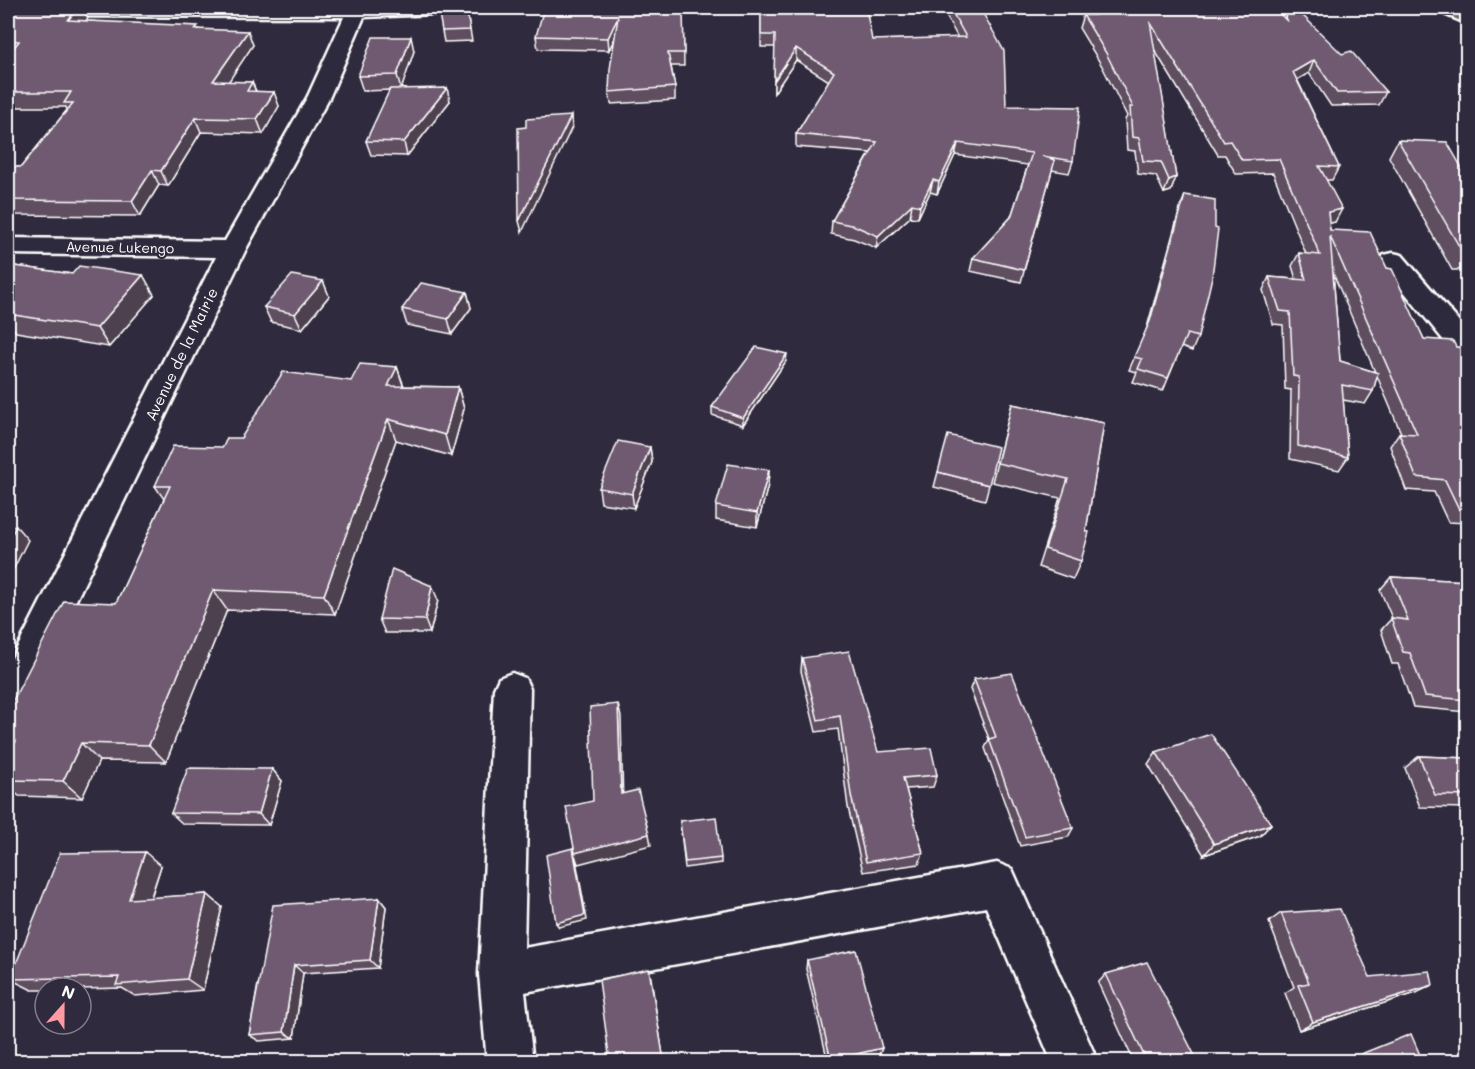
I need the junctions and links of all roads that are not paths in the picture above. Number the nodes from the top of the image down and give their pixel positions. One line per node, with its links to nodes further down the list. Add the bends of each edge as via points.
1 (437, 8): 3 (street)
2 (1446, 8): 5 (highway)
3 (357, 9): 4 (street); 7 (street, Avenue de la Mairie, via 318,96)
4 (8, 10)
5 (1467, 18)
6 (8, 246): 7 (street, Avenue Lukengo)
7 (233, 249): 11 (street, Avenue de la Mairie)
8 (1393, 261): 9 (street)
9 (1467, 351)
10 (512, 689): 12 (street)
11 (8, 702)
12 (501, 974): 13 (street); 14 (street, via 997,884)
13 (510, 1062)
14 (1075, 1062)

